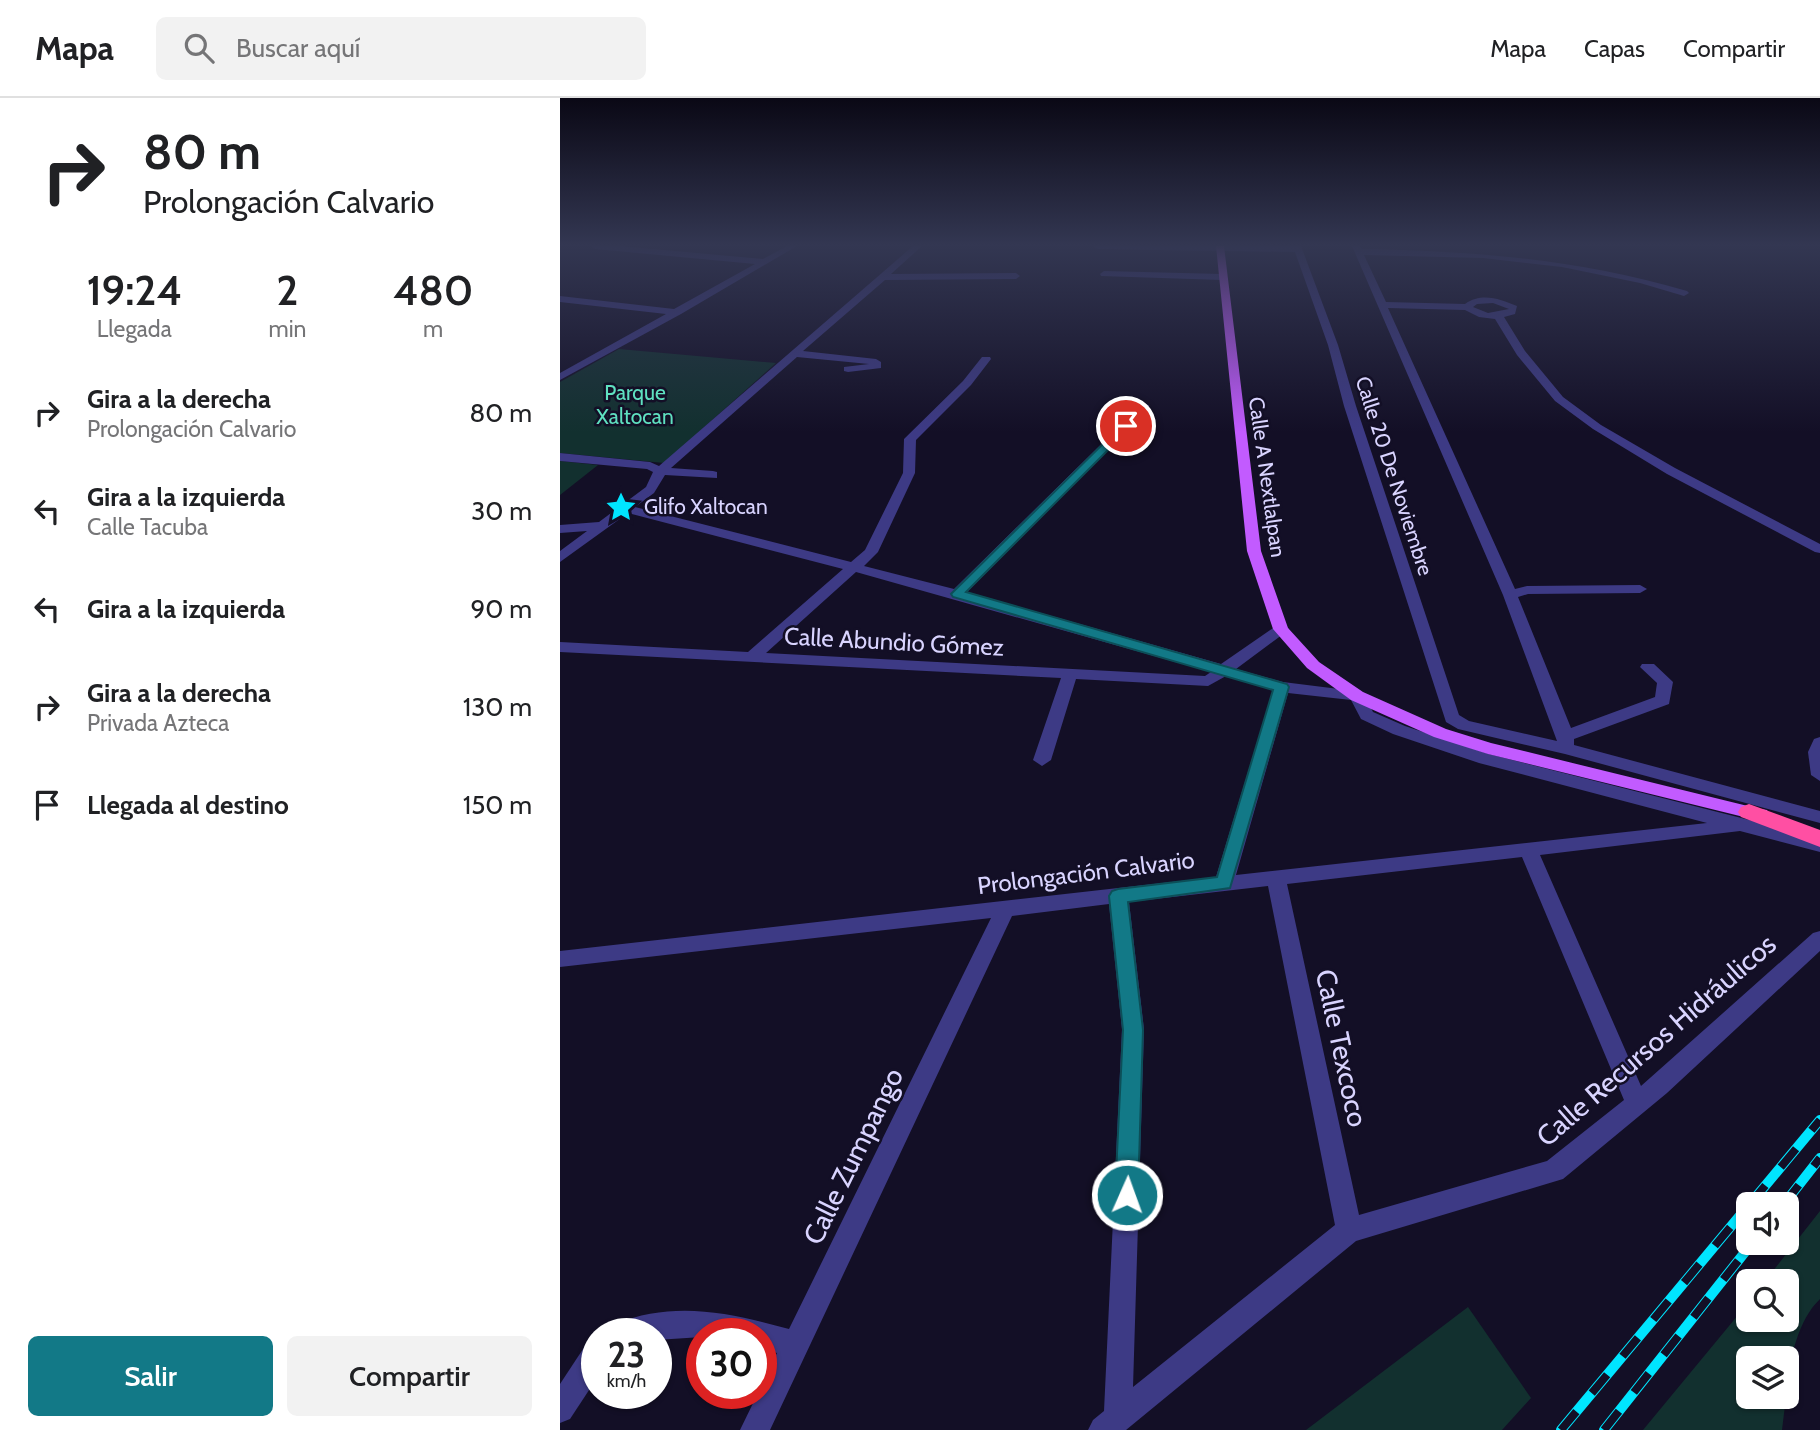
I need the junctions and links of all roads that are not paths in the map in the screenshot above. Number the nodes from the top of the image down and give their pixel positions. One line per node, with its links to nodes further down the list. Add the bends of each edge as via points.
1 (643, 308): 9 (street)
2 (685, 308): 9 (street)
3 (849, 308): 11 (street)
4 (1226, 308): 29 (main road, Calle A Nextlalpan, via 1254,551)
5 (1320, 308): 37 (street, Calle 20 De Noviembre, via 1452,718 1464,725)
6 (1383, 308): 28 (street)
7 (1469, 308): 10 (street)
8 (1513, 308): 10 (street)
9 (678, 312): 14 (street)
10 (1498, 316): 23 (street, via 1559,399 1597,427)
11 (798, 354): 13 (street, via 866,360 877,366); 17 (street)
12 (986, 359): 25 (street, via 910,439 909,473 871,552)
13 (848, 369)
14 (560, 377)
15 (1145, 407): 27 (street)
16 (560, 457): 17 (street)
17 (656, 473): 18 (street); 19 (street); 20 (street)
18 (713, 475)
19 (700, 484)
20 (628, 509): 21 (street); 25 (street)
21 (600, 526): 22 (street); 24 (street)
22 (560, 529)
23 (1820, 549)
24 (560, 558)
25 (856, 567): 27 (street); 31 (street)
26 (1640, 589): 28 (street, via 1527,590)
27 (957, 594): 33 (street)
28 (1510, 595): 37 (street)
29 (1281, 629): 33 (street); 36 (main road, Calle A Nextlalpan, via 1313,666)
30 (560, 647): 31 (street, Calle Abundio Gómez)
31 (752, 657): 34 (street, Calle Abundio Gómez)
32 (1648, 667): 37 (street, via 1665,682 1663,700)
33 (1223, 671): 34 (street, Calle Abundio Gómez, via 1208,681); 35 (street)
34 (1070, 674): 39 (street)
35 (1282, 687): 36 (street); 48 (street)
36 (1357, 696): 42 (main road, Calle A Nextlalpan, via 1440,733 1650,787); 42 (street, via 1367,715 1446,747)
37 (1565, 742): 41 (street)
38 (1820, 743): 40 (street)
39 (1042, 760)
40 (1820, 775)
41 (1820, 817)
42 (1746, 818): 43 (main road, Calle A Nextlalpan); 44 (highway); 45 (street); 46 (street, Prolongación Calvario)
43 (1820, 831)
44 (1820, 839)
45 (1820, 845)
46 (1528, 849): 47 (street, Prolongación Calvario); 53 (street)
47 (1276, 878): 48 (street, Prolongación Calvario); 54 (street, Calle Texcoco)
48 (1224, 883): 49 (street, Prolongación Calvario)
49 (1118, 896): 50 (street, Prolongación Calvario); 59 (street, via 1133,1030)
50 (1005, 909): 52 (street, Prolongación Calvario); 56 (street, Calle Zumpango)
51 (1820, 939): 53 (street, Calle Recursos Hidráulicos)
52 (560, 959)
53 (1637, 1104): 54 (street, Calle Recursos Hidráulicos, via 1554,1171)
54 (1349, 1230): 59 (street, Calle Recursos Hidráulicos)
55 (777, 1339): 56 (street)
56 (795, 1344): 60 (street, Calle Zumpango)
57 (581, 1377): 58 (street)
58 (560, 1409)
59 (1111, 1423)
60 (755, 1430)

